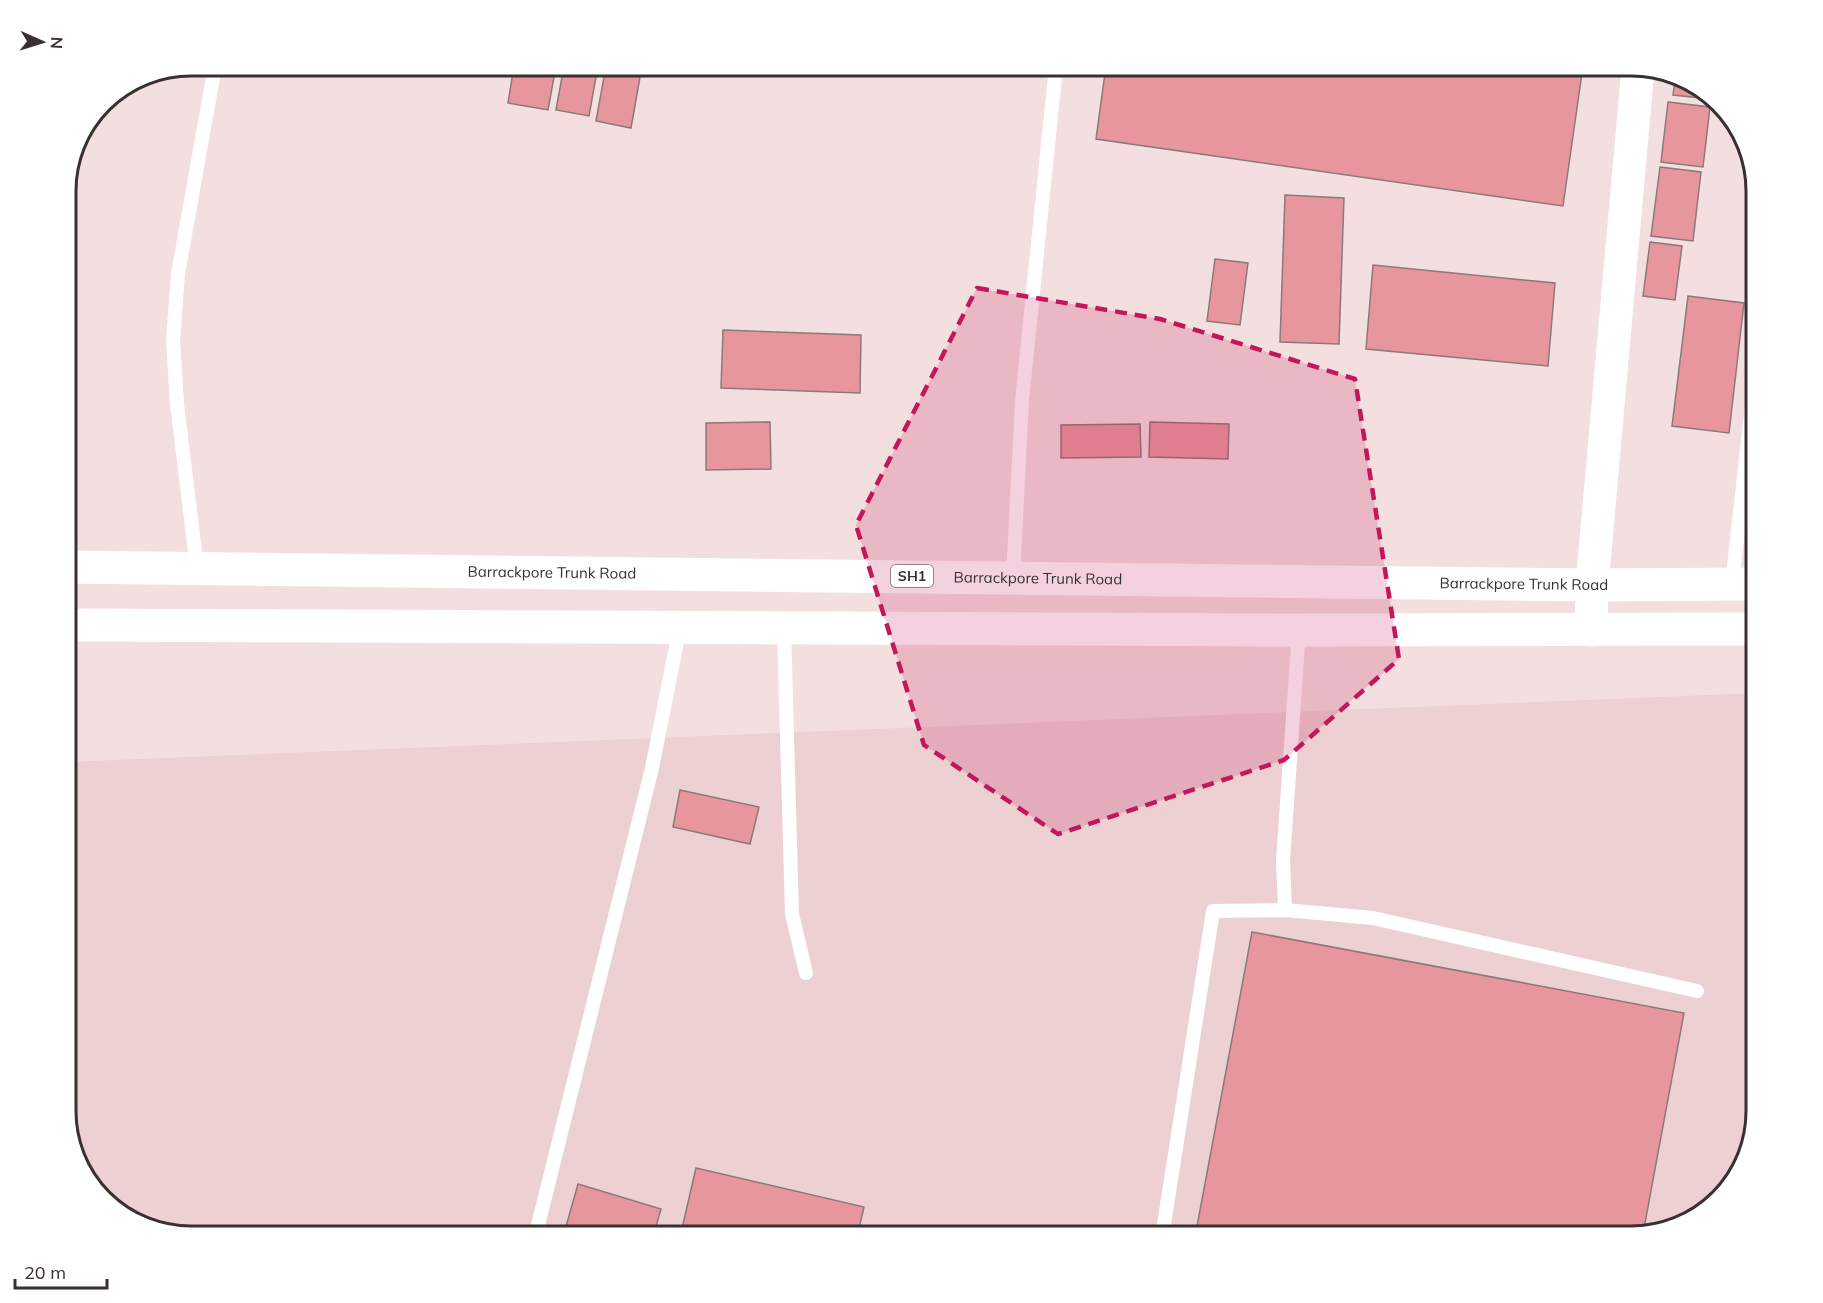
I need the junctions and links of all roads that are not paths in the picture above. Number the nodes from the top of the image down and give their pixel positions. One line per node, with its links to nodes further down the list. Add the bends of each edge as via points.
1 (213, 76): 6 (lane, via 178,274 173,340)
2 (1055, 76): 7 (lane, via 1022,401)
3 (1637, 77): 9 (main road)
4 (1746, 550): 8 (lane)
5 (77, 567): 6 (main road, Barrackpore Trunk Road / SH1)
6 (197, 568): 7 (main road, Barrackpore Trunk Road / SH1)
7 (1013, 577): 9 (main road, Barrackpore Trunk Road / SH1)
8 (1744, 584): 9 (main road, Barrackpore Trunk Road / SH1)
9 (1592, 585): 15 (main road)
10 (77, 625): 11 (main road)
11 (680, 627): 12 (main road); 19 (lane, via 652,768)
12 (784, 627): 14 (main road); 17 (lane, via 792,914)
13 (1746, 629): 15 (main road)
14 (1299, 630): 15 (main road); 16 (lane, via 1283,861)
15 (1592, 630)
16 (1285, 910): 18 (lane, via 1373,918); 20 (lane, via 1213,911)
17 (806, 973)
18 (1696, 991)
19 (538, 1226)
20 (1164, 1226)

